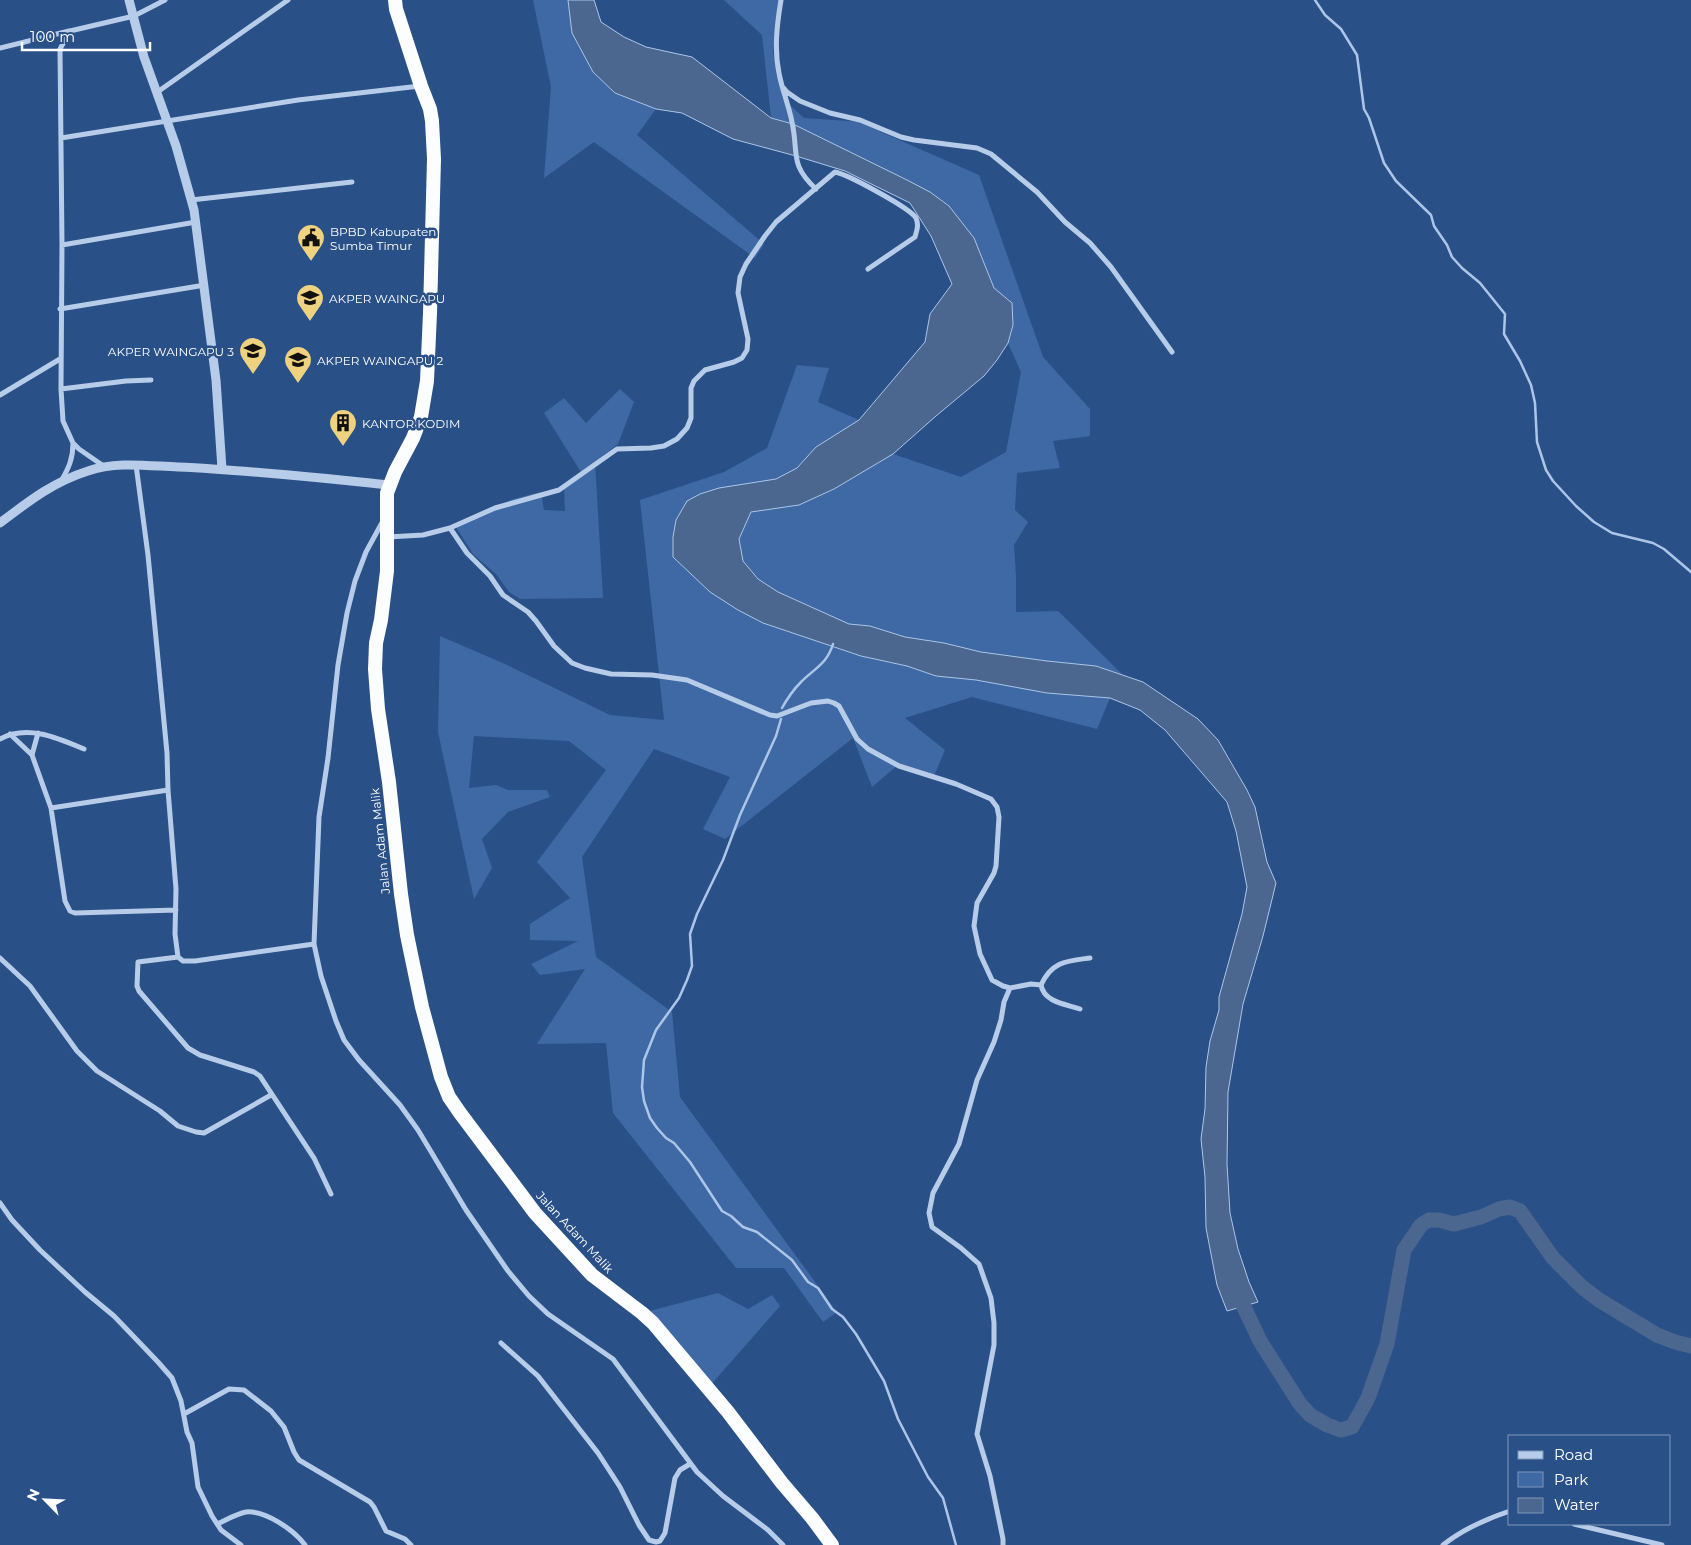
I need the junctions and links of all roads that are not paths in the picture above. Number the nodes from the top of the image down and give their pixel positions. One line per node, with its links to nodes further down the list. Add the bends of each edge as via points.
1 (129, 0): 6 (street)
2 (165, 0): 6 (street)
3 (288, 0): 11 (street)
4 (395, 0): 9 (highway, Jalan Adam Malik)
5 (781, 0): 10 (street, via 777,48)
6 (134, 16): 7 (street); 11 (street)
7 (70, 31): 8 (street); 13 (street, via 60,55)
8 (0, 48)
9 (421, 86): 12 (street, via 298,100); 32 (highway, Jalan Adam Malik, via 430,108 434,151 427,381 421,417)
10 (782, 86): 15 (street, via 793,124 797,166); 22 (street, via 800,101 901,137 977,148 991,154 1090,243)
11 (156, 93): 12 (street)
12 (168, 121): 13 (street); 16 (street)
13 (61, 138): 18 (street)
14 (352, 182): 16 (street)
15 (816, 189): 19 (street, via 838,172 897,202 917,221 915,236); 35 (street, via 776,222 746,264 738,293 748,339 747,350 742,358 705,370 694,381 691,418 687,428 676,439 664,446 617,449 559,490 495,508)
16 (191, 200): 17 (street)
17 (197, 222): 18 (street); 20 (street)
18 (62, 245): 21 (street)
19 (868, 269)
20 (205, 285): 21 (street); 30 (street)
21 (60, 309): 23 (street)
22 (1172, 352)
23 (60, 359): 25 (street); 26 (street)
24 (151, 380): 25 (street)
25 (60, 389): 27 (street, via 63,422)
26 (0, 395)
27 (73, 443): 29 (street); 31 (street, via 71,464)
28 (136, 465): 29 (street); 30 (street); 42 (street, via 148,555)
29 (106, 467): 31 (street)
30 (222, 469): 32 (street)
31 (60, 482): 34 (street)
32 (390, 485): 33 (highway, Jalan Adam Malik)
33 (387, 514): 36 (highway, Jalan Adam Malik); 45 (street, via 366,552 355,581 343,632 319,817)
34 (0, 522)
35 (450, 528): 36 (street, via 423,535); 50 (street, via 503,595 528,612 554,646 572,662 611,674 687,680 770,715 777,716 828,700 839,706 857,739 868,749 899,766 991,799 999,818 996,866 977,903 974,926 976,942 992,980)
36 (387, 537): 65 (highway, Jalan Adam Malik, via 385,596 374,653 376,694 407,935 422,1007 449,1096 535,1213 592,1275 653,1323 728,1412)
37 (38, 733): 38 (street); 40 (street); 41 (street)
38 (10, 734): 39 (street); 41 (street)
39 (1, 737)
40 (84, 749)
41 (32, 755): 43 (street)
42 (168, 790): 43 (street); 44 (street)
43 (51, 808): 44 (street, via 70,911)
44 (176, 910): 46 (street)
45 (314, 944): 46 (street, via 195,961 183,961); 57 (street, via 325,990 344,1040 418,1130 466,1210 508,1271 548,1314 613,1359)
46 (178, 957): 52 (street, via 138,962 139,991 188,1048 258,1074)
47 (0, 958): 52 (street, via 30,986 84,1058 181,1128 204,1132)
48 (1090, 958): 49 (street, via 1064,962 1052,968)
49 (1041, 985): 50 (street); 51 (street, via 1044,994 1052,1000)
50 (1010, 988): 66 (street, via 996,1037 977,1080 963,1135 933,1193 929,1213 932,1226 979,1264 991,1298 994,1345 977,1434 990,1476)
51 (1080, 1009)
52 (271, 1095): 53 (street, via 314,1158)
53 (331, 1194)
54 (0, 1203): 56 (street, via 40,1250 114,1316 172,1378)
55 (501, 1343): 57 (street, via 538,1376 598,1453 649,1540 656,1542 663,1538 675,1478)
56 (184, 1414): 59 (street, via 192,1443 197,1484); 63 (street, via 230,1389 244,1390 276,1416 299,1460 370,1502 386,1531)
57 (690, 1464): 64 (street)
58 (1508, 1512): 67 (street, via 1454,1536)
59 (217, 1524): 61 (street); 62 (street, via 239,1514 253,1512 287,1528)
60 (1578, 1525): 68 (street)
61 (241, 1545)
62 (305, 1545)
63 (411, 1545)
64 (783, 1545)
65 (832, 1545)
66 (1003, 1545)
67 (1443, 1545)
68 (1662, 1545)

